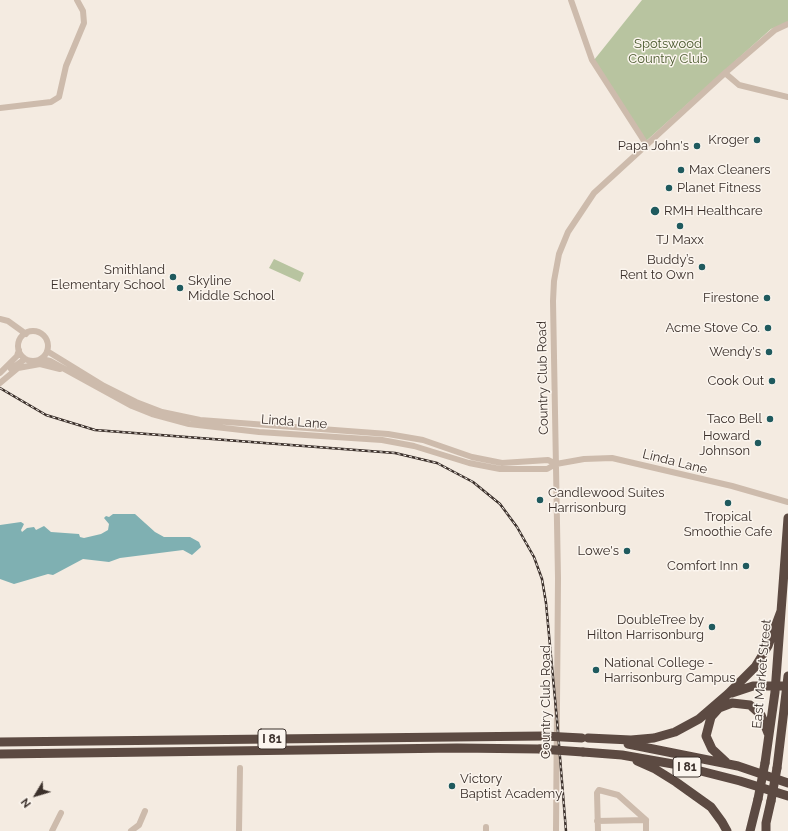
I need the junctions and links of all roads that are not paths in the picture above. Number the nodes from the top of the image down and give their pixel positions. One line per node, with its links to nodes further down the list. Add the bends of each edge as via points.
1 (77, 0): 6 (street, via 83,11 84,23 66,66 59,97 51,102)
2 (573, 1): 7 (street, via 592,60)
3 (788, 24): 4 (street, Country Club Road, via 775,30)
4 (725, 73): 5 (street, via 742,86); 7 (street, Country Club Road)
5 (788, 97)
6 (0, 108)
7 (646, 144): 17 (street, Country Club Road, via 594,193 568,232 560,254 553,301)
8 (0, 319): 9 (street, via 8,321)
9 (24, 335): 10 (street, via 19,342); 11 (street, via 33,332 41,334 47,342)
10 (19, 350): 12 (street); 15 (street, via 17,356)
11 (47, 351): 13 (street); 17 (street, Linda Lane, via 104,386 162,412 200,420 388,434 423,440 472,457 502,463 548,460)
12 (25, 359): 13 (street); 16 (street)
13 (42, 359): 14 (street, Linda Lane)
14 (67, 370): 16 (street, via 40,364 18,368); 17 (street, Linda Lane, via 132,406 189,424 259,432 382,440 500,469 547,468)
15 (0, 373)
16 (0, 381)
17 (556, 464): 18 (street, Linda Lane, via 588,458 612,458); 44 (street, Country Club Road)
18 (788, 502)
19 (788, 518): 20 (highway, East Market Street)
20 (781, 611): 22 (highway, East Market Street); 24 (highway, via 760,659 749,674)
21 (788, 676): 23 (highway, East Market Street)
22 (776, 686): 23 (highway); 24 (highway, via 753,686); 27 (highway, East Market Street)
23 (787, 687): 31 (highway, East Market Street)
24 (728, 694): 25 (highway, via 699,719 669,734 644,740)
25 (585, 738): 28 (highway, I 81, bridge, via 544,736); 32 (highway, I 81, via 665,750)
26 (788, 738): 31 (highway)
27 (769, 740): 32 (highway, via 764,719 755,708 739,702 714,712 708,724 708,744 720,758); 48 (highway, East Market Street, bridge)
28 (0, 742)
29 (598, 753): 30 (highway, I 81, bridge, via 540,749 444,748); 35 (highway, I 81, via 645,758 694,768); 47 (highway, via 637,761 655,769 711,807)
30 (0, 754)
31 (778, 758): 40 (highway, East Market Street, bridge)
32 (735, 766): 34 (highway, I 81)
33 (240, 768): 43 (street)
34 (787, 783)
35 (788, 796)
36 (145, 811): 42 (street, via 139,826)
37 (61, 813): 41 (street)
38 (646, 820): 39 (street); 39 (street, via 618,795 600,790 597,793); 46 (street)
39 (597, 821): 45 (street)
40 (766, 827)
41 (52, 831)
42 (131, 831)
43 (239, 831)
44 (556, 831)
45 (598, 831)
46 (646, 831)
47 (727, 831)
48 (750, 831)

